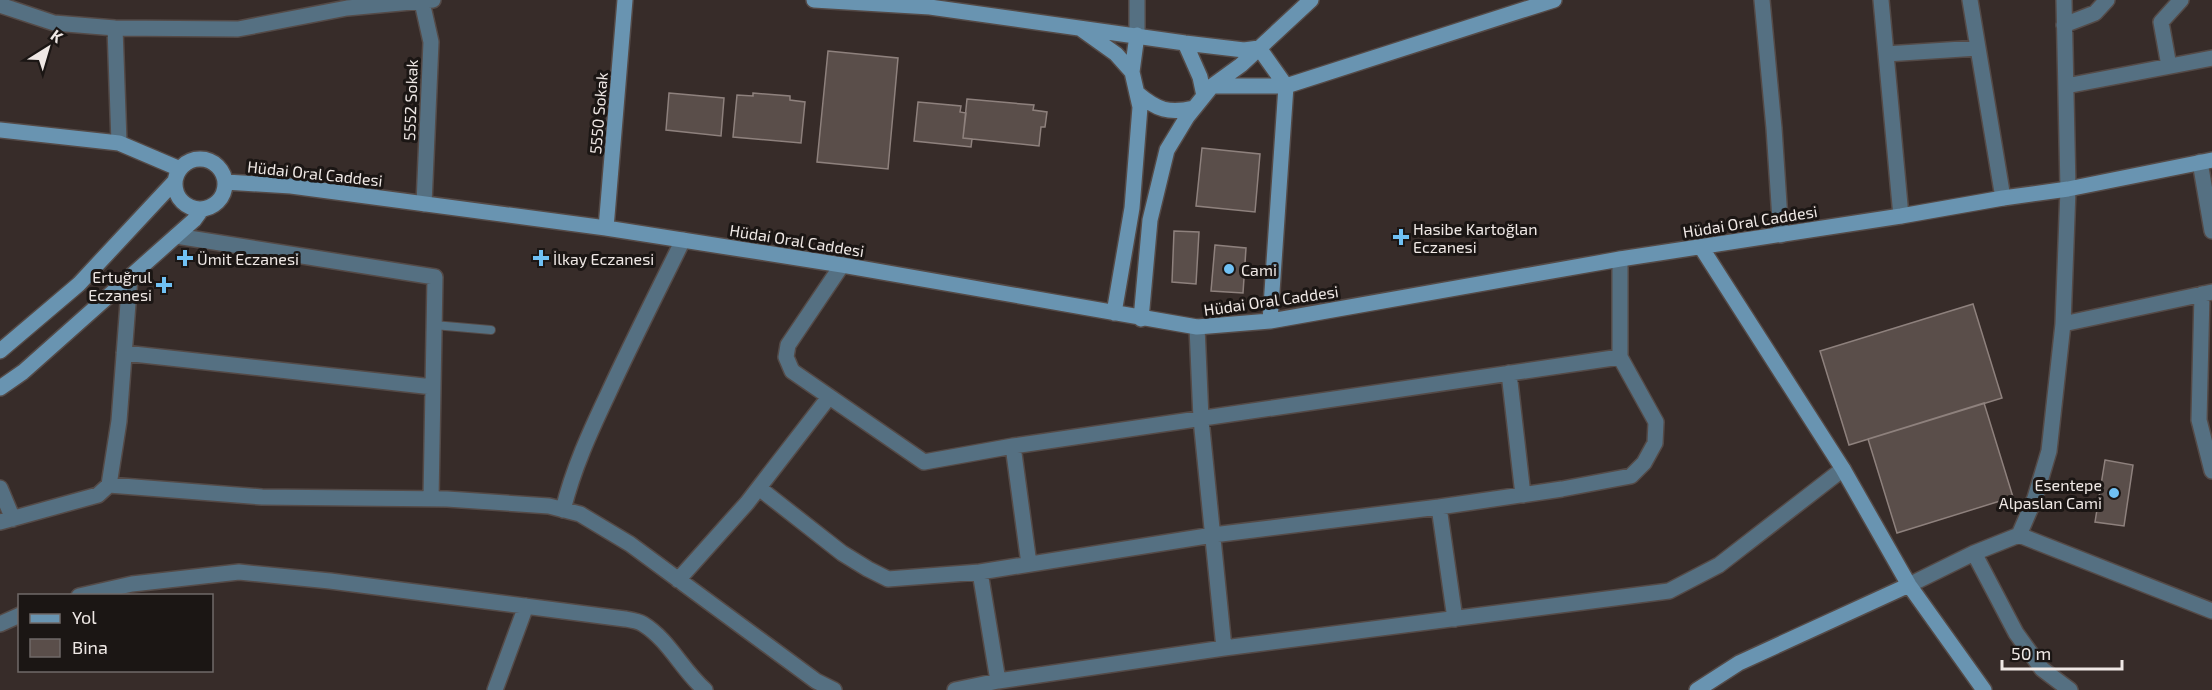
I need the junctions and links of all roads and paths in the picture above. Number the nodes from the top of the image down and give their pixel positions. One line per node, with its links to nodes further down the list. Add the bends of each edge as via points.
1 (625, 0): 40 (street, 5550 Sokak)
2 (814, 0): 13 (street)
3 (1137, 0): 18 (street)
4 (1311, 0): 20 (street)
5 (1554, 0): 26 (street)
6 (1762, 0): 42 (street)
7 (1881, 0): 22 (street)
8 (1970, 0): 21 (street)
9 (2064, 0): 15 (street)
10 (2107, 0): 15 (street, via 2095,13)
11 (2181, 0): 24 (street, via 2161,22)
12 (425, 1): 17 (street, via 347,8 238,29); 37 (street, 5552 Sokak, via 431,42)
13 (842, 1): 16 (street, via 930,7)
14 (0, 5): 17 (street, via 54,23)
15 (2064, 25): 27 (street)
16 (1078, 27): 18 (street); 25 (street, via 1116,54)
17 (115, 28): 31 (street)
18 (1137, 35): 19 (street); 25 (street)
19 (1185, 43): 20 (street, via 1244,50); 29 (street, via 1200,77)
20 (1259, 48): 26 (street); 29 (street)
21 (1978, 48): 22 (street); 36 (street)
22 (1886, 54): 39 (street)
23 (2212, 58): 24 (street)
24 (2169, 66): 27 (street)
25 (1132, 72): 28 (street)
26 (1286, 86): 29 (street); 52 (street)
27 (2066, 86): 35 (street)
28 (1137, 93): 29 (street, via 1149,104 1178,112); 50 (street, via 1140,107 1132,208)
29 (1203, 96): 51 (street, via 1167,150 1150,220)
30 (0, 130): 31 (street)
31 (119, 143): 33 (street)
32 (2206, 161): 35 (street, Hüdai Oral Caddesi); 41 (street)
33 (178, 175): 34 (street, via 192,160 203,159 215,164); 38 (street, via 177,194 185,204); 57 (street, via 80,284)
34 (225, 182): 37 (street, Hüdai Oral Caddesi, via 291,186); 38 (street, via 220,199)
35 (2068, 189): 36 (street, Hüdai Oral Caddesi); 53 (street)
36 (2003, 198): 39 (street, Hüdai Oral Caddesi)
37 (424, 204): 40 (street, Hüdai Oral Caddesi)
38 (202, 209): 43 (street)
39 (1900, 216): 42 (street, Hüdai Oral Caddesi)
40 (606, 228): 44 (street, Hüdai Oral Caddesi)
41 (2212, 231)
42 (1781, 235): 45 (street, Hüdai Oral Caddesi)
43 (176, 236): 48 (street); 54 (street, via 435,277)
44 (683, 240): 47 (street, Hüdai Oral Caddesi); 74 (street, via 588,437)
45 (1701, 247): 46 (street, Hüdai Oral Caddesi); 66 (street)
46 (1620, 260): 52 (street, Hüdai Oral Caddesi); 59 (street)
47 (842, 265): 50 (street, Hüdai Oral Caddesi); 63 (street, via 788,345 786,357 792,371)
48 (130, 277): 58 (street); 62 (street)
49 (2207, 293): 53 (street); 67 (street, via 2199,420)
50 (1114, 313): 51 (street, Hüdai Oral Caddesi)
51 (1141, 319): 55 (street, Hüdai Oral Caddesi)
52 (1270, 321): 55 (street, Hüdai Oral Caddesi)
53 (2063, 324): 77 (street, via 2049,451)
54 (434, 325): 56 (lane); 61 (street)
55 (1197, 327): 64 (street)
56 (491, 330)
57 (0, 351)
58 (124, 353): 61 (street); 68 (street)
59 (1620, 357): 60 (street); 71 (street, via 1656,422 1655,443 1644,463 1631,476)
60 (1509, 374): 64 (street); 71 (street)
61 (433, 387): 72 (street)
62 (0, 388)
63 (829, 397): 65 (street, via 924,462); 70 (street)
64 (1201, 419): 65 (street); 76 (street)
65 (1013, 446): 79 (street)
66 (1843, 469): 82 (street); 87 (street, via 1719,565 1669,591)
67 (2212, 471)
68 (109, 486): 72 (street, via 262,497); 75 (street, via 98,495)
69 (0, 488): 75 (street)
70 (759, 488): 80 (street, via 842,553 888,579); 81 (street)
71 (1523, 495): 73 (street)
72 (431, 499): 74 (street)
73 (1439, 507): 76 (street); 87 (street)
74 (563, 510): 81 (street, via 580,514 630,544)
75 (6, 521)
76 (1213, 534): 79 (street); 89 (street)
77 (2019, 535): 78 (street); 85 (street)
78 (1974, 553): 82 (street); 98 (street, via 2016,633 2042,669)
79 (1029, 564): 80 (street)
80 (980, 572): 90 (street)
81 (678, 580): 93 (street, via 816,681)
82 (1909, 585): 95 (street, via 1739,663); 97 (street)
83 (88, 594): 84 (street, via 132,584 239,572)
84 (526, 606): 91 (street); 92 (street, via 641,622)
85 (2212, 611)
86 (18, 616): 88 (street)
87 (1455, 619): 89 (street)
88 (0, 624)
89 (1224, 648): 90 (street)
90 (998, 681): 94 (street)
91 (495, 690)
92 (705, 690)
93 (834, 690)
94 (956, 690)
95 (1698, 690): 96 (street)
96 (1705, 690)
97 (1984, 690)
98 (2070, 690)

